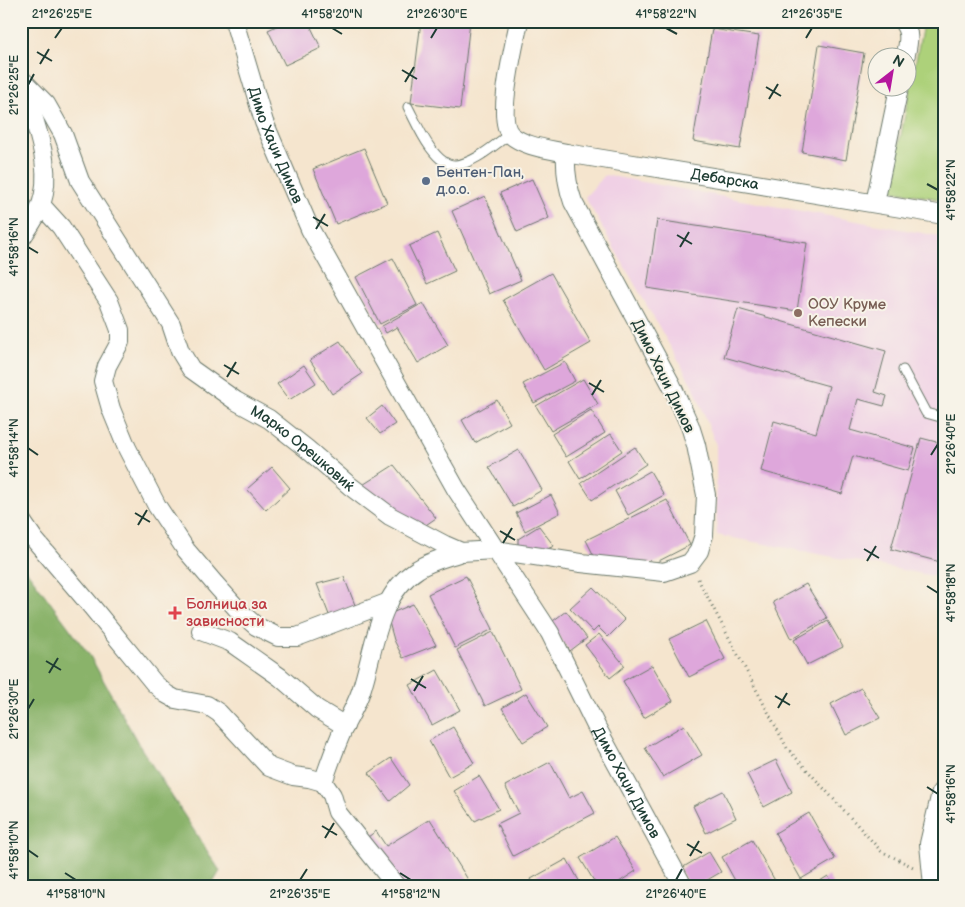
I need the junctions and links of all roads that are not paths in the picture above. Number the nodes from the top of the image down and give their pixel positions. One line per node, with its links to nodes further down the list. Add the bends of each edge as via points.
1 (234, 21): 17 (street, Димо Хаџи Димов, via 264,122 310,229 456,489)
2 (519, 21): 8 (street, via 504,107)
3 (902, 21): 4 (street, via 909,38)
4 (907, 48)
5 (22, 80): 11 (street, Марко Орешковиќ, via 43,150); 18 (street, Марко Орешковиќ, via 46,104 63,134 80,181 171,324 180,352 191,369 269,420 390,516)
6 (897, 98): 10 (street)
7 (408, 107): 8 (lane, via 438,158 453,165 478,156)
8 (510, 134): 9 (street, Дебарска, via 536,146)
9 (566, 153): 10 (street, Дебарска); 17 (street, Димо Хаџи Димов, via 565,171 573,202 671,384 690,426 706,495 704,535 699,552 690,563 664,572)
10 (875, 203): 12 (street, Дебарска)
11 (41, 205): 13 (street, Марко Орешковиќ); 19 (street, via 61,227 109,301 120,330 120,342 103,381 127,448 157,506 186,550 215,584 256,626 278,637 297,637)
12 (944, 215)
13 (21, 238)
14 (903, 370): 15 (lane, via 926,413)
15 (944, 418)
16 (21, 520): 22 (street, via 166,694 207,705 219,713 270,767)
17 (495, 550): 18 (street); 26 (street, Димо Хаџи Димов, via 550,633 597,728)
18 (461, 552): 19 (street, via 419,568 405,580)
19 (389, 602): 21 (street, via 376,633 362,689)
20 (201, 631): 21 (street, via 230,642 280,677 317,709)
21 (345, 726): 22 (street)
22 (323, 782): 25 (street, via 332,795 337,812)
23 (944, 793): 24 (street, via 932,844)
24 (935, 882)
25 (396, 886)
26 (683, 886)

